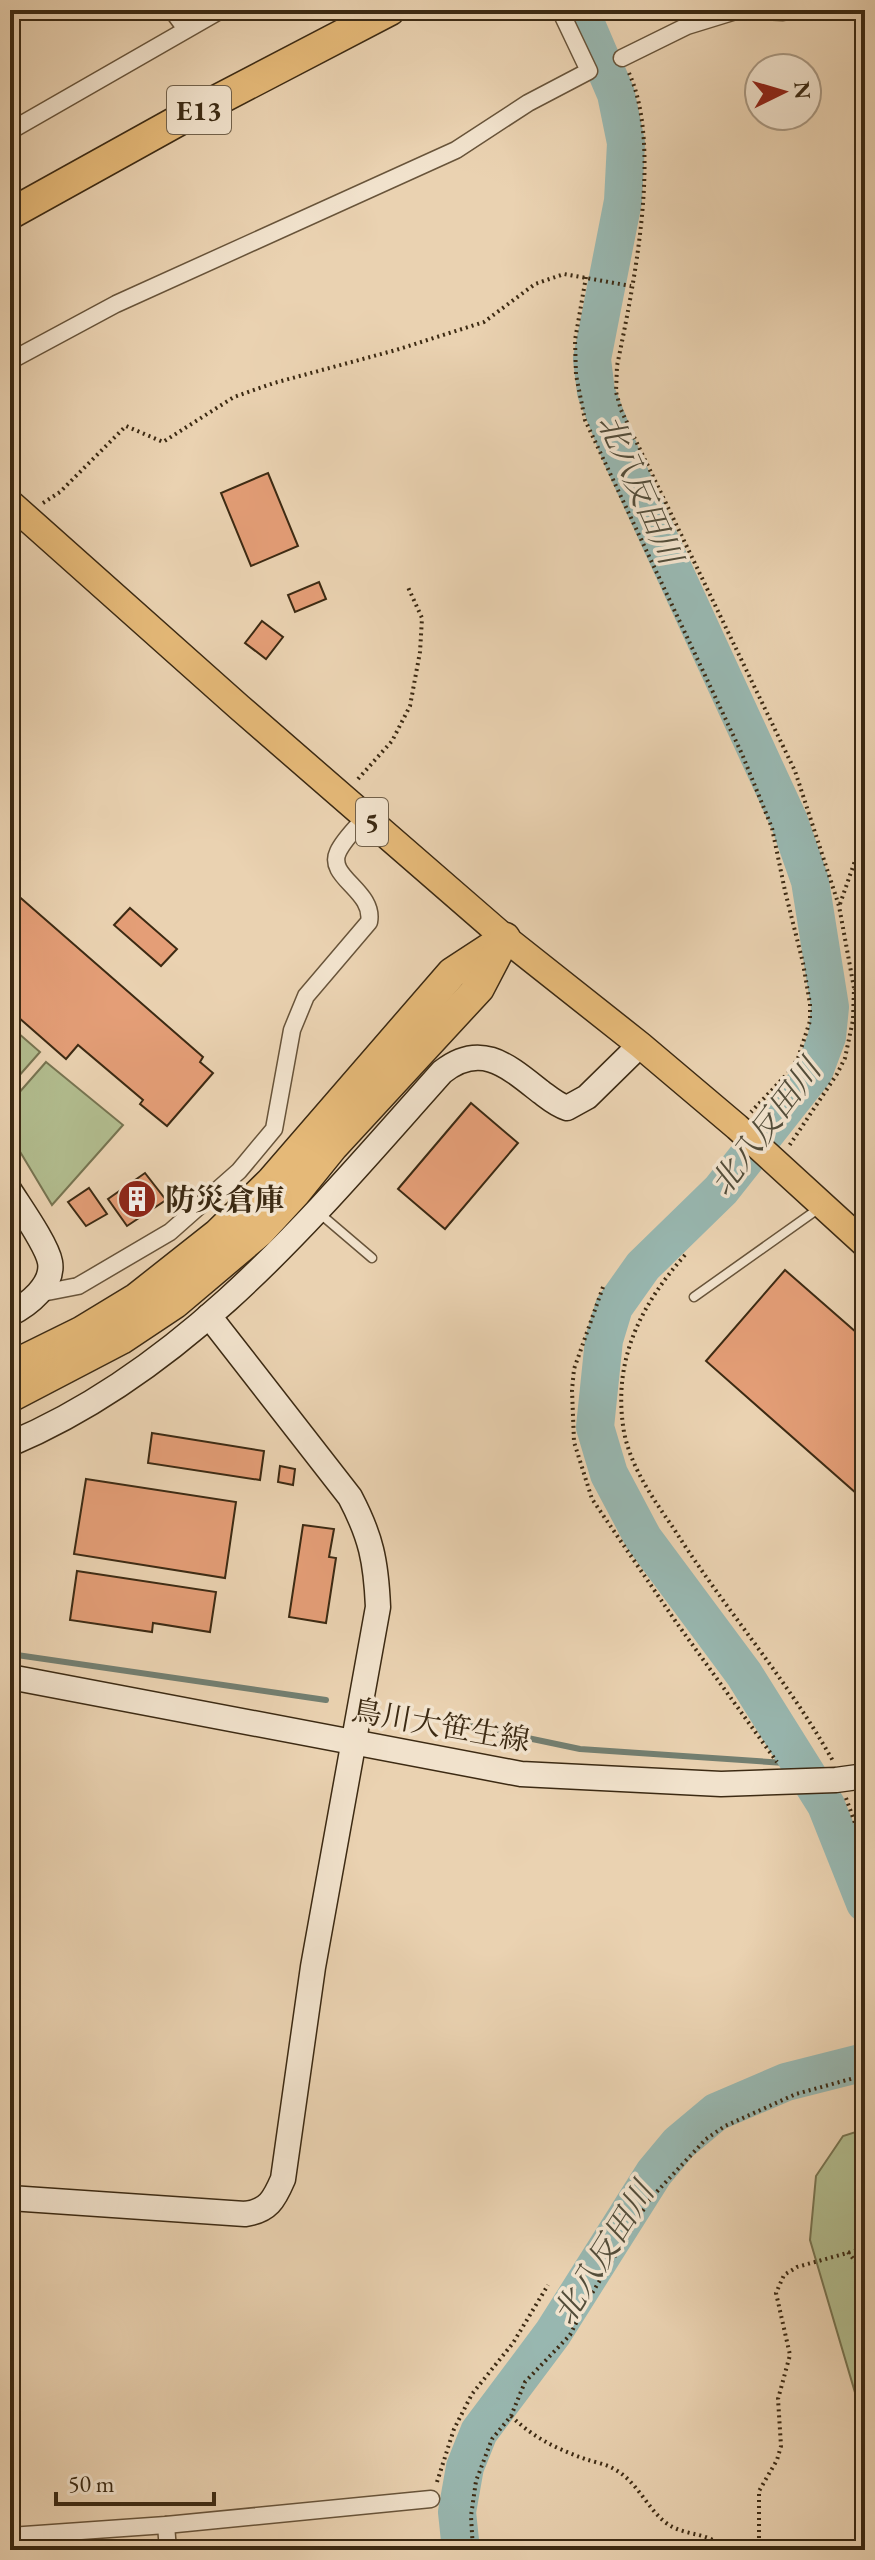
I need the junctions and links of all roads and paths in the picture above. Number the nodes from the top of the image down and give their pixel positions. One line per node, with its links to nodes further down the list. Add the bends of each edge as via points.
1 (172, 10): 7 (street)
2 (221, 10): 7 (street)
3 (390, 10): 10 (highway, E13)
4 (560, 10): 13 (street, via 589,71 456,150 116,304)
5 (740, 10): 6 (street); 8 (street, via 687,26)
6 (789, 10)
7 (186, 29): 9 (street)
8 (622, 58): 12 (path, via 636,87 642,132 644,211)
9 (10, 131)
10 (10, 214)
11 (588, 277): 12 (path); 14 (path, via 564,274 535,284 484,322 234,397 163,442 126,426 60,492); 24 (path, via 575,340 585,420 772,828 805,977 810,1021 798,1058)
12 (631, 286): 19 (path, via 617,366 621,410 795,771)
13 (10, 361)
14 (17, 509): 16 (main road, 5)
15 (407, 585): 16 (path, via 422,618 410,706 392,741)
16 (343, 796): 17 (main road, 5)
17 (366, 817): 20 (main road, 5); 33 (street, via 335,860 366,902 369,922 299,1008 274,1129 239,1171 170,1232 78,1286)
18 (865, 832): 19 (path)
19 (839, 906): 21 (path)
20 (505, 938): 23 (main road, 5); 37 (highway, via 452,973 271,1182 218,1234 137,1298); 38 (highway, via 479,988 259,1232 175,1303 121,1339)
21 (854, 988): 22 (path); 25 (path, via 845,1058 828,1090)
22 (865, 993)
23 (640, 1045): 24 (main road, 5); 28 (street, via 587,1097 567,1108 502,1063 480,1057 456,1061)
24 (739, 1130): 25 (main road, 5)
25 (774, 1162): 27 (main road, 5)
26 (10, 1191): 33 (street, via 50,1263 47,1282)
27 (822, 1206): 29 (main road, 5); 34 (lane)
28 (317, 1211): 31 (lane); 36 (street)
29 (865, 1244)
30 (685, 1255): 43 (path, via 659,1284 633,1334 624,1363 624,1433 635,1467 701,1572)
31 (372, 1258)
32 (603, 1287): 42 (path, via 574,1369 572,1390 574,1442 592,1499)
33 (37, 1294): 35 (street)
34 (694, 1297)
35 (10, 1314)
36 (209, 1316): 39 (street, via 97,1398); 41 (street, via 350,1497 367,1529 377,1569 378,1607)
37 (10, 1367)
38 (10, 1397)
39 (10, 1444)
40 (10, 1677): 41 (street, 鳥川大笹生線)
41 (352, 1742): 43 (street, 鳥川大笹生線, via 521,1774 721,1784); 46 (street, via 287,2158 269,2207 258,2213 218,2214)
42 (771, 1751)
43 (848, 1779): 44 (path, via 847,1805)
44 (865, 1851)
45 (865, 2075): 51 (path, via 796,2094 706,2139 650,2199 570,2335 525,2382)
46 (10, 2198)
47 (865, 2248): 48 (path)
48 (848, 2252): 49 (path); 58 (path, via 797,2267 784,2275 776,2293 790,2355 778,2399 781,2446 759,2491)
49 (865, 2274)
50 (548, 2285): 52 (path, via 513,2343 472,2394 454,2429)
51 (511, 2416): 56 (path, via 492,2439 476,2481); 57 (path, via 531,2436 616,2469 664,2522 717,2540)
52 (431, 2499): 53 (street)
53 (166, 2525): 54 (street); 55 (street)
54 (10, 2536)
55 (168, 2550)
56 (473, 2550)
57 (725, 2550)
58 (759, 2550)

